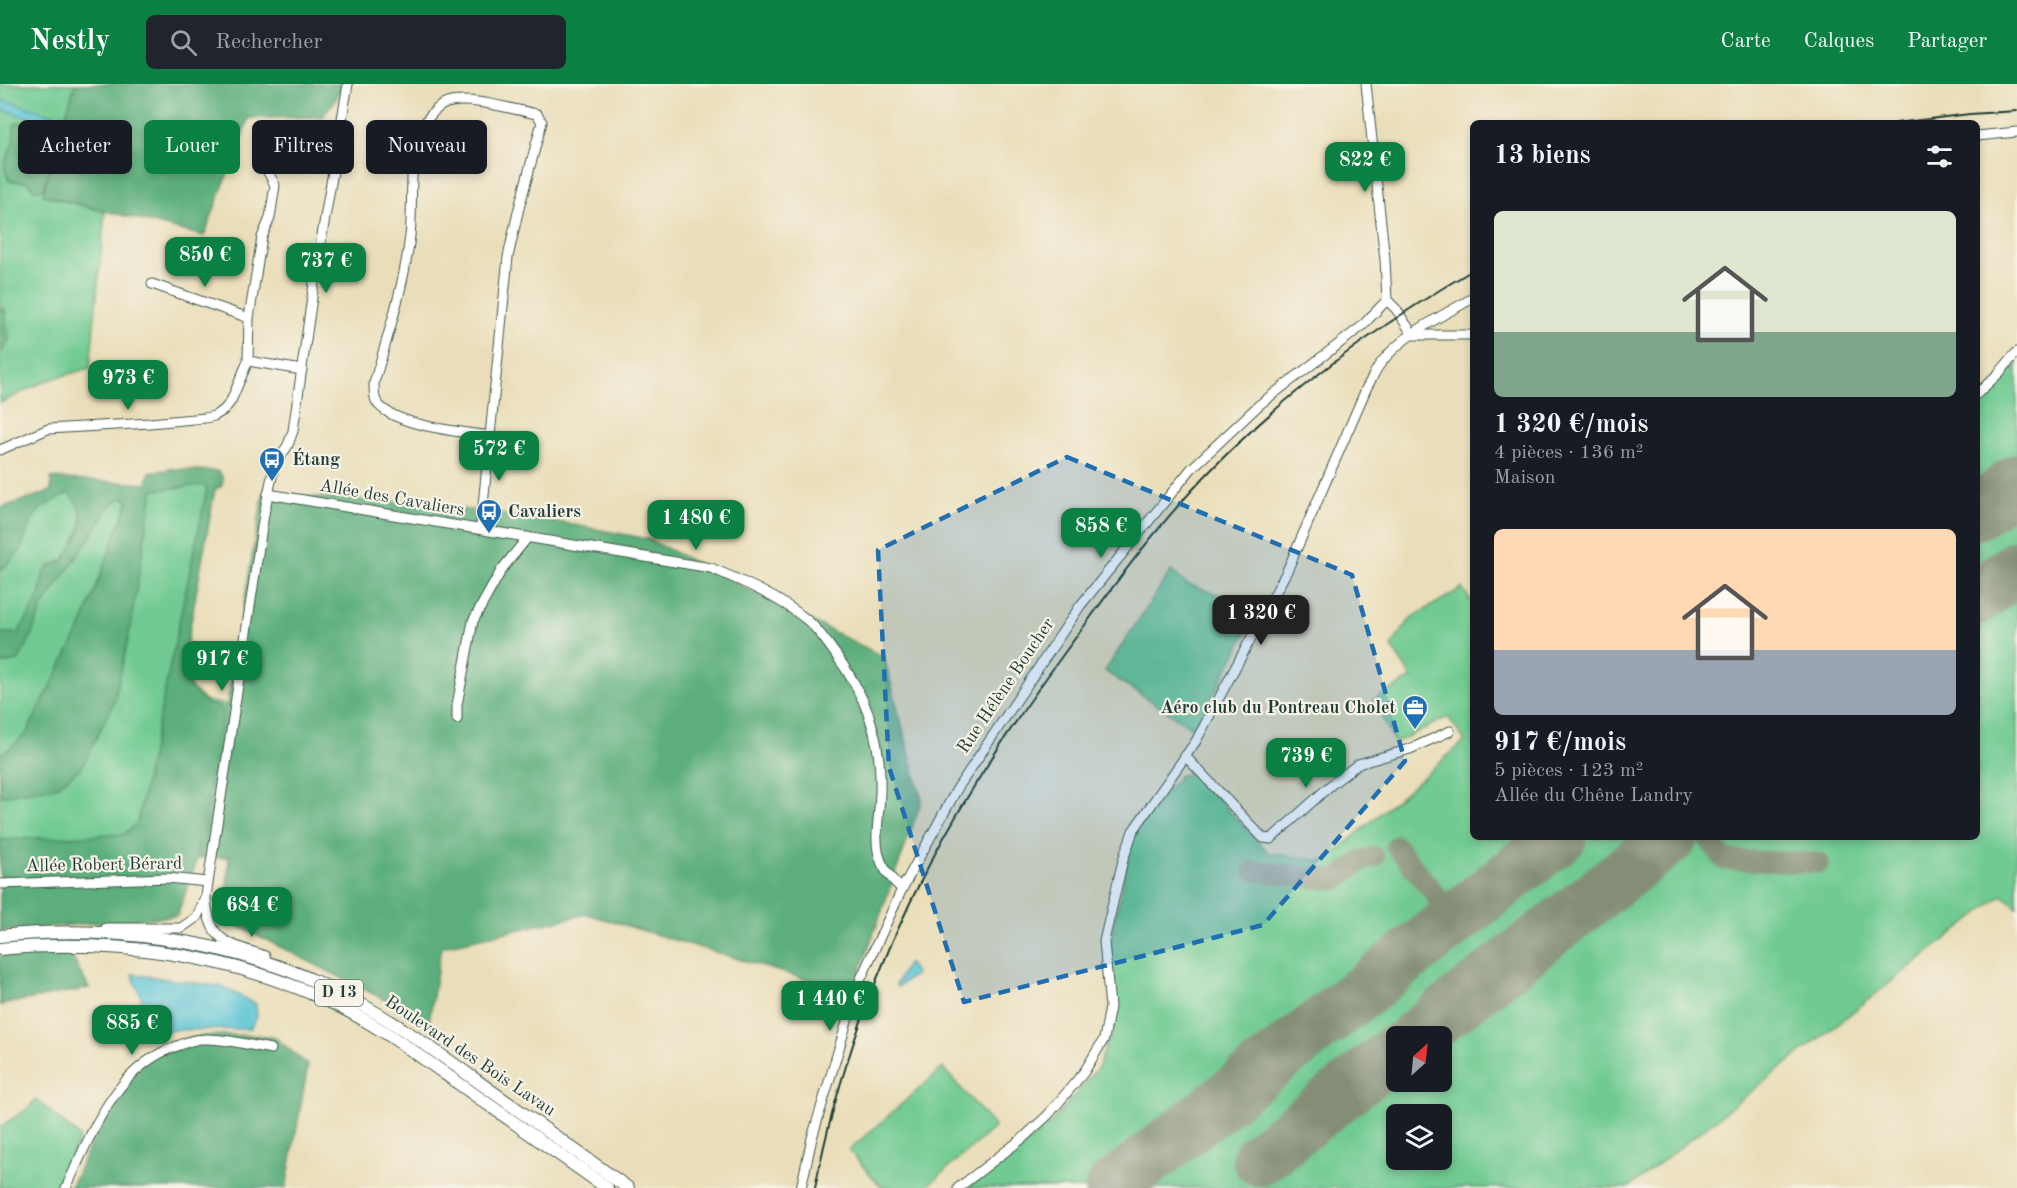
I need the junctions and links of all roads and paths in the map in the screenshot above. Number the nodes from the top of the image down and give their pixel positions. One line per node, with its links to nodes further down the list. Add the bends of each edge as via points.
1 (348, 84): 14 (street)
2 (1366, 84): 7 (street)
3 (2017, 132): 4 (street)
4 (1980, 136)
5 (269, 174): 9 (street, via 275,185)
6 (152, 284): 9 (street)
7 (1387, 300): 10 (street); 26 (street, Rue Hélène Boucher, via 1361,327 1259,405 1191,469 1080,606 957,789)
8 (1470, 300): 10 (street)
9 (249, 318): 13 (street)
10 (1413, 335): 11 (street); 23 (street, via 1381,363 1367,387 1287,571)
11 (1470, 335)
12 (2017, 352): 15 (street)
13 (248, 361): 14 (street); 17 (street, via 231,401 214,416 48,429)
14 (302, 370): 18 (street, via 293,431 274,467)
15 (1980, 391)
16 (490, 436): 16 (street, via 508,257 542,122 537,114 470,101 447,103 434,112 418,137 405,272 374,383 376,401 407,422); 19 (street)
17 (0, 450)
18 (268, 494): 19 (street, Allée des Cavaliers); 24 (street)
19 (483, 529): 20 (street, Allée des Cavaliers)
20 (528, 537): 21 (street, via 502,569 473,621); 26 (street, Allée des Cavaliers, via 711,568 773,598 808,621 847,670 872,723 880,792 876,845 879,858)
21 (457, 719)
22 (1450, 731): 23 (street, via 1410,749 1358,764 1271,839 1263,838)
23 (1185, 756): 37 (street, via 1143,814 1123,860 1104,941 1110,996 1104,1039 1084,1072 1048,1115)
24 (208, 882): 25 (street, Allée Robert Bérard, via 167,878); 27 (street)
25 (0, 884)
26 (902, 889): 36 (street, Rue Hélène Boucher, via 858,985)
27 (206, 896): 28 (street, via 197,917 181,928 77,927); 31 (street, via 210,925 216,934 231,945 281,962)
28 (56, 932): 29 (main road, Boulevard des Bois Lavau / D 13); 31 (main road, Boulevard des Bois Lavau / D 13, via 167,938 249,957)
29 (0, 936)
30 (0, 949): 34 (main road, Boulevard des Bois Lavau / D 13, via 89,945 168,952 226,964 316,995 414,1051)
31 (299, 974): 35 (main road, Boulevard des Bois Lavau / D 13, via 412,1035)
32 (271, 1049): 33 (street, via 200,1038 168,1048 144,1063 106,1106)
33 (66, 1188)
34 (606, 1188)
35 (628, 1188)
36 (801, 1188)
37 (958, 1188)

